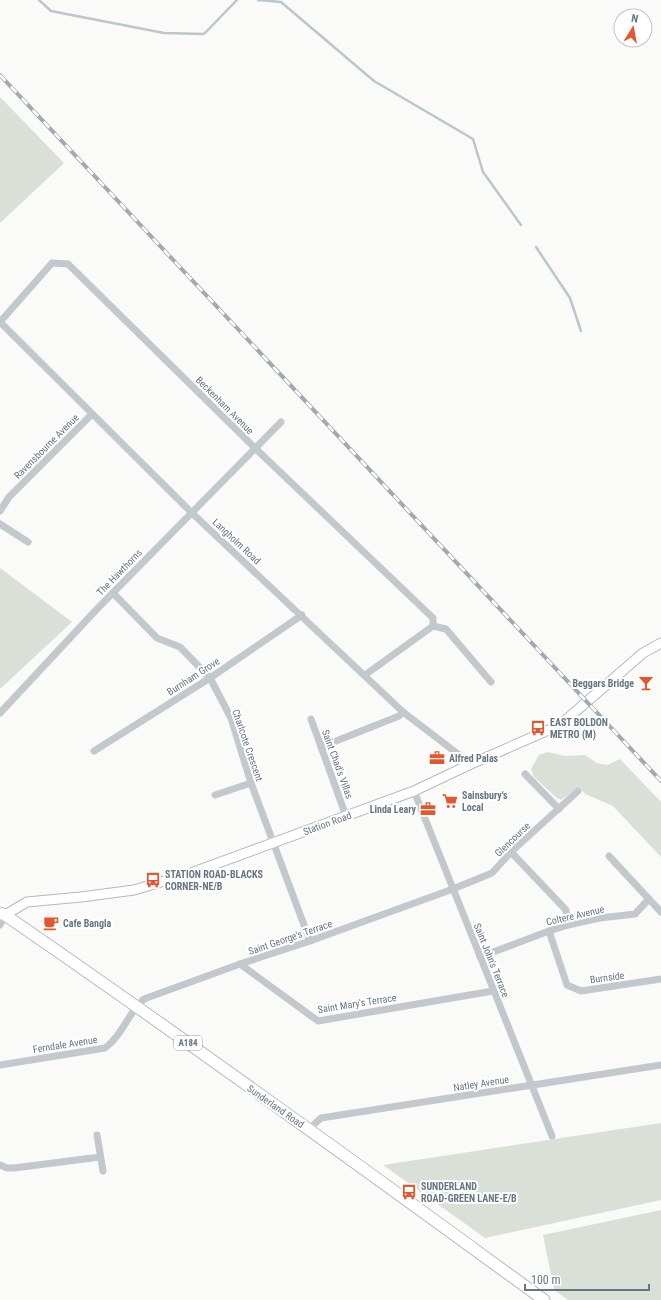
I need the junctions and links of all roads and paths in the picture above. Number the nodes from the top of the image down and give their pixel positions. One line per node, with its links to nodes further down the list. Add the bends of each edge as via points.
1 (0, 322): 2 (street, Langholm Road); 4 (street, Beckenham Avenue, via 52,263 68,264)
2 (92, 414): 5 (street, Ravensbourne Avenue, via 9,497); 6 (street, Langholm Road)
3 (281, 422): 4 (street, The Hawthorns)
4 (255, 448): 6 (street, The Hawthorns); 11 (street, Beckenham Avenue, via 433,618)
5 (0, 511)
6 (192, 513): 9 (street, The Hawthorns); 10 (street, Langholm Road)
7 (0, 524): 8 (street)
8 (28, 542)
9 (112, 593): 14 (street, Charlcote Crescent, via 157,638 180,647); 17 (street, The Hawthorns)
10 (302, 616): 13 (street, Langholm Road); 14 (street, Burnham Grove)
11 (433, 626): 13 (street); 15 (street, via 446,629)
12 (661, 643): 21 (main road, Station Road, via 644,653 560,725)
13 (365, 675): 16 (street, Langholm Road)
14 (210, 678): 20 (street, Burnham Grove); 23 (street, Charlcote Crescent, via 231,718)
15 (491, 682)
16 (403, 712): 19 (street, via 399,716); 21 (street, Langholm Road)
17 (0, 713)
18 (311, 719): 19 (street, Saint Chad's Villas)
19 (321, 747): 28 (street, Saint Chad's Villas)
20 (94, 751)
21 (471, 764): 24 (main road, Station Road)
22 (525, 774): 27 (street)
23 (251, 783): 26 (street); 29 (street, Charlcote Crescent)
24 (414, 791): 28 (main road, Station Road); 32 (street, Saint John's Terrace)
25 (578, 791): 27 (street, Glencourse)
26 (215, 795)
27 (559, 809): 30 (street, Glencourse)
28 (346, 816): 29 (main road, Station Road)
29 (273, 843): 35 (main road, Station Road, via 191,873 134,890 28,902); 38 (street, Charlcote Crescent)
30 (512, 852): 32 (street, Glencourse, via 492,873); 36 (street, via 566,910)
31 (609, 856): 33 (street)
32 (453, 889): 38 (street, Saint George's Terrace); 39 (street, Saint John's Terrace)
33 (649, 899): 34 (street); 36 (street, Coltere Avenue, via 635,914)
34 (661, 912)
35 (2, 918): 43 (main road, Sunderland Road / A184)
36 (568, 925): 37 (street, Coltere Avenue)
37 (549, 931): 39 (street, Coltere Avenue); 41 (street, Burnside, via 567,985 581,991)
38 (310, 942): 40 (street, Saint George's Terrace)
39 (480, 958): 42 (street, Saint John's Terrace)
40 (240, 964): 42 (street, Saint Mary's Terrace, via 318,1021); 43 (street, Saint George's Terrace, via 144,999)
41 (661, 979)
42 (493, 990): 46 (street, Saint John's Terrace)
43 (136, 1006): 44 (street, Ferndale Avenue, via 113,1042 105,1048); 47 (main road, Sunderland Road / A184)
44 (0, 1065)
45 (661, 1065): 46 (street, Natley Avenue)
46 (531, 1086): 47 (street, Natley Avenue, via 321,1118); 49 (street, Saint John's Terrace)
47 (309, 1129): 53 (main road, Sunderland Road / A184)
48 (97, 1135): 50 (street)
49 (552, 1136)
50 (100, 1157): 51 (street, via 14,1168); 52 (street)
51 (0, 1165)
52 (103, 1171)
53 (544, 1300)

